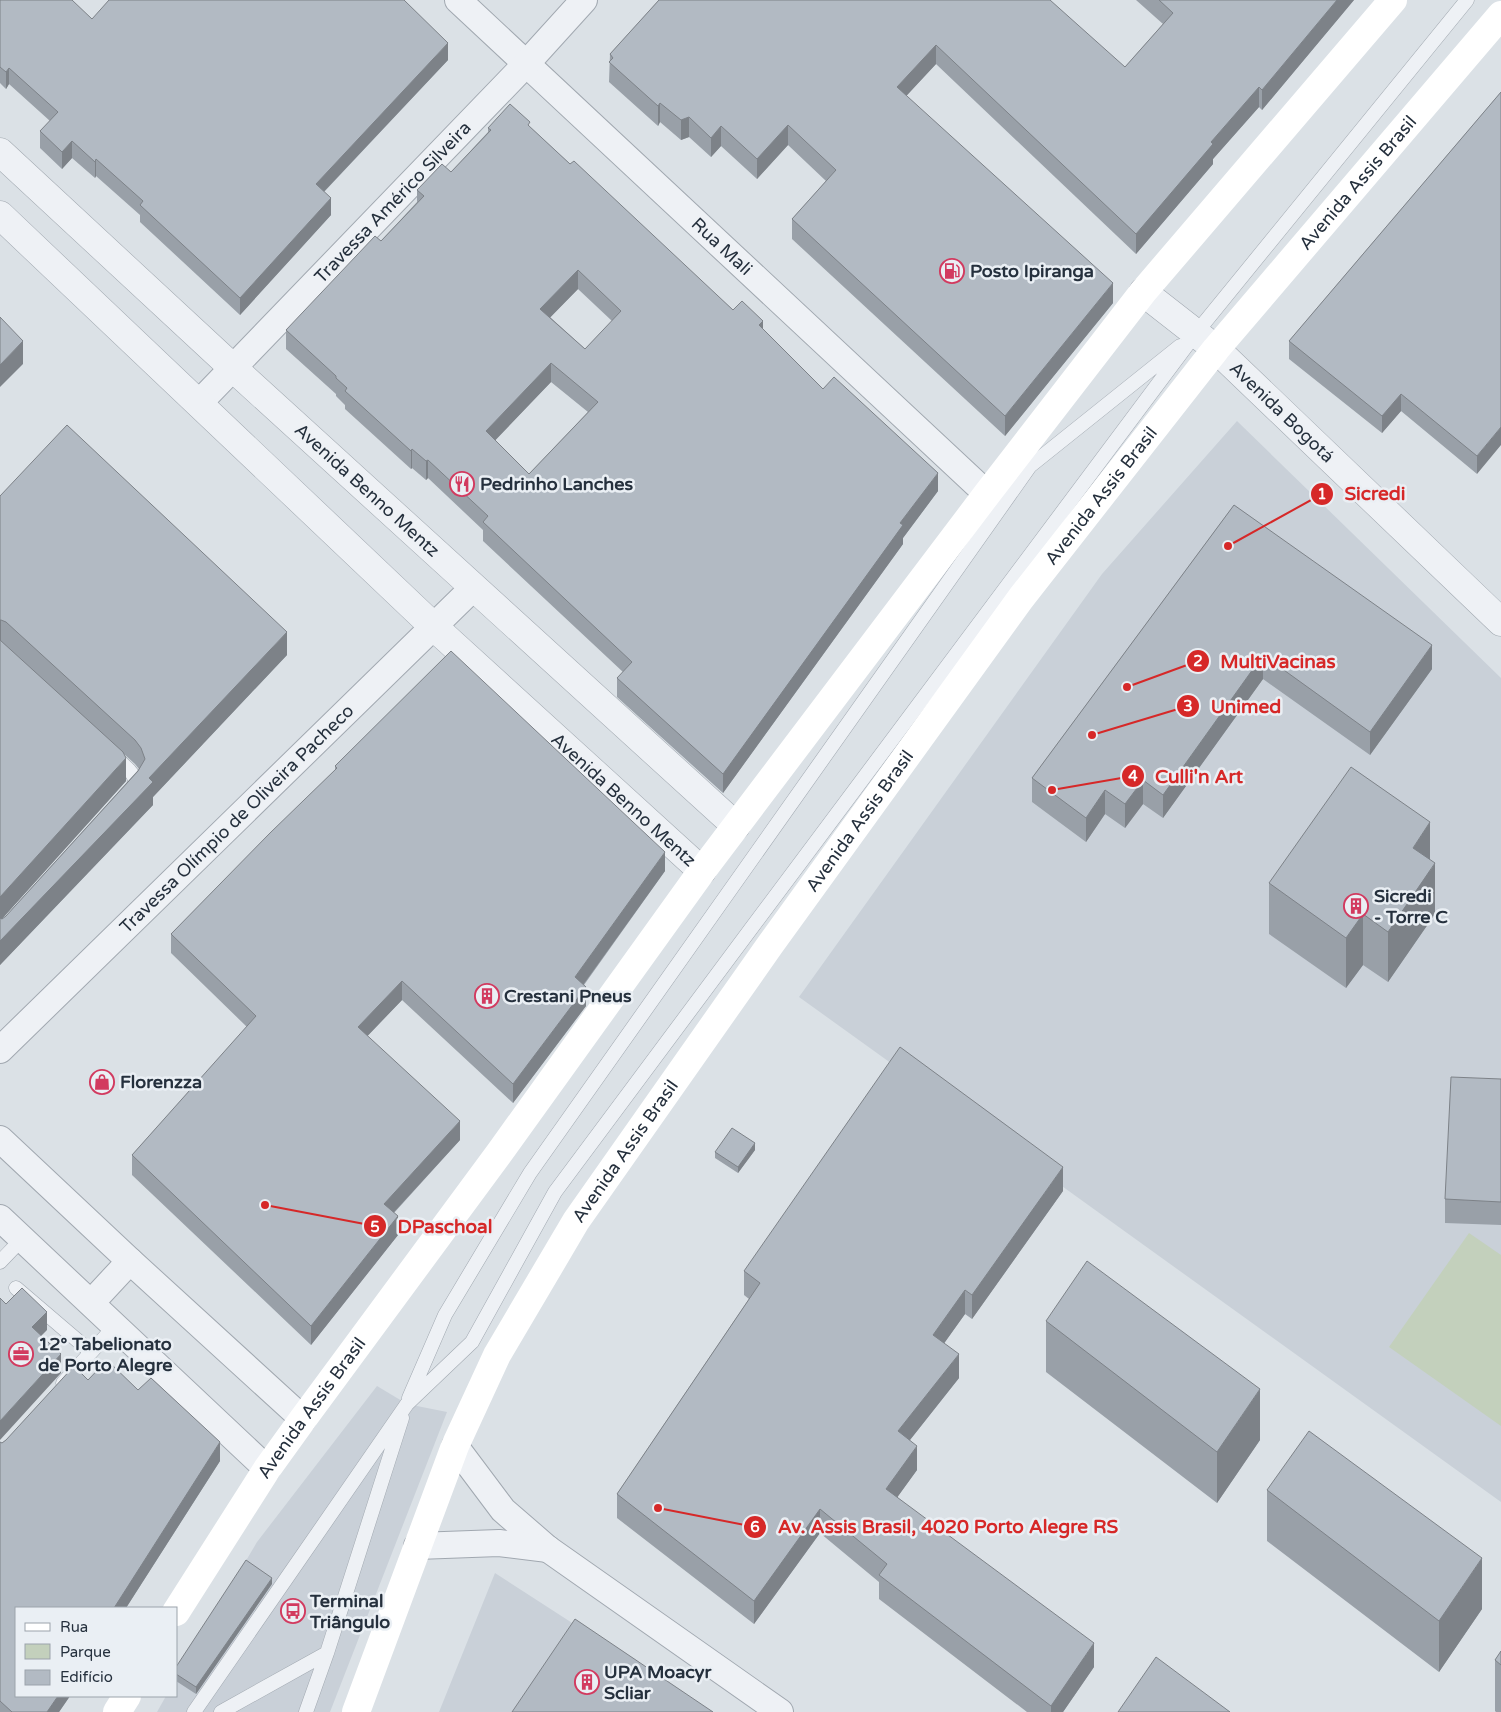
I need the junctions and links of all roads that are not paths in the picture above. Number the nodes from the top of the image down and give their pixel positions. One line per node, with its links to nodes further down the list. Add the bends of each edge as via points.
1 (458, 0): 6 (street, Rua Mali)
2 (584, 0): 6 (street, Travessa Américo Silveira)
3 (1393, 0): 9 (main road, Avenida Assis Brasil)
4 (1467, 0): 10 (lane)
5 (1501, 15): 10 (main road, Avenida Assis Brasil)
6 (526, 64): 11 (street, Travessa Américo Silveira); 13 (street, Rua Mali)
7 (0, 152): 11 (street, Avenida Benno Mentz)
8 (0, 214): 12 (street, Avenida Benno Mentz)
9 (1143, 292): 10 (street, Avenida Bogotá); 13 (main road, Avenida Assis Brasil)
10 (1206, 341): 15 (street, Avenida Bogotá); 32 (lane, via 556,1192 472,1342); 32 (lane, via 1030,466 530,1173 445,1314); 34 (main road, Avenida Assis Brasil, via 770,945 576,1221 497,1355)
11 (233, 368): 12 (street, Travessa Américo Silveira); 14 (street, Avenida Benno Mentz)
12 (199, 403): 16 (street, Avenida Benno Mentz)
13 (987, 494): 19 (main road, Avenida Assis Brasil)
14 (473, 588): 16 (street, Travessa Olímpio de Oliveira Pacheco); 19 (street, Avenida Benno Mentz)
15 (1499, 616)
16 (434, 626): 20 (street, Avenida Benno Mentz); 21 (street, Travessa Olímpio de Oliveira Pacheco)
17 (100, 744): 18 (lane, via 129,770 136,782)
18 (119, 803)
19 (736, 826): 20 (main road, Avenida Assis Brasil)
20 (702, 871): 33 (main road, Avenida Assis Brasil)
21 (0, 1050)
22 (0, 1139): 25 (street)
23 (1, 1220): 24 (street)
24 (22, 1239): 26 (lane); 28 (street)
25 (130, 1261): 28 (street); 33 (street)
26 (0, 1262)
27 (16, 1288): 30 (lane)
28 (91, 1303): 29 (street)
29 (115, 1326): 30 (lane); 35 (street)
30 (91, 1352): 31 (lane)
31 (52, 1395)
32 (407, 1404): 39 (lane); 42 (lane)
33 (303, 1419): 35 (main road, Avenida Assis Brasil)
34 (455, 1446): 36 (main road, Avenida Assis Brasil); 37 (street, via 503,1510)
35 (267, 1469): 38 (main road, Avenida Assis Brasil)
36 (417, 1546): 37 (street, via 499,1544); 45 (main road, Avenida Assis Brasil)
37 (548, 1549): 46 (street)
38 (178, 1609)
39 (327, 1653): 43 (lane); 44 (lane)
40 (126, 1697): 41 (main road)
41 (117, 1712)
42 (194, 1712)
43 (221, 1712)
44 (306, 1712)
45 (356, 1712)
46 (780, 1712)

